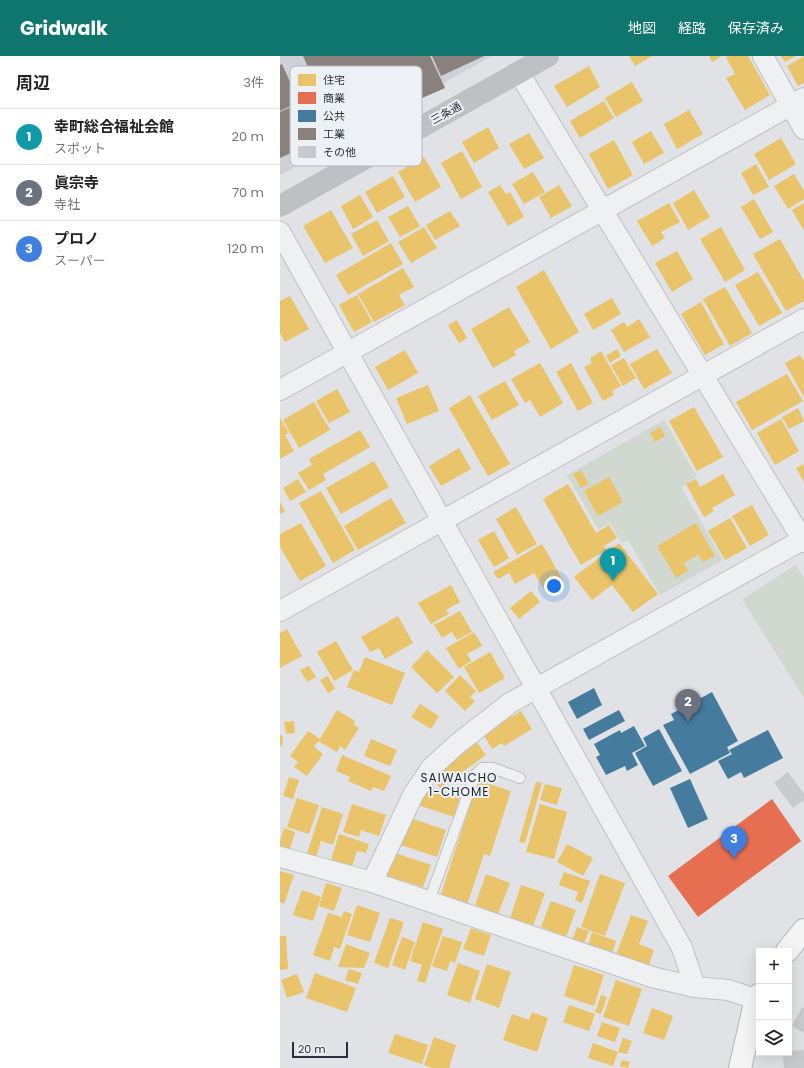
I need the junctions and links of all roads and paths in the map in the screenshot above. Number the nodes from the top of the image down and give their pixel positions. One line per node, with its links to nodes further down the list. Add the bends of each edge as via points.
1 (548, 56): 3 (street, 三条通)
2 (763, 56): 4 (street)
3 (518, 73): 5 (street, 三条通); 9 (street)
4 (798, 102): 6 (street); 9 (street)
5 (422, 127)
6 (804, 129)
7 (352, 166): 8 (street, 三条通)
8 (280, 206)
9 (602, 211): 12 (street); 13 (street)
10 (280, 232): 12 (street)
11 (804, 319): 13 (street)
12 (348, 353): 14 (street); 15 (street)
13 (703, 376): 15 (street); 16 (street)
14 (280, 390)
15 (442, 521): 17 (street); 18 (street)
16 (803, 540): 18 (street)
17 (280, 611)
18 (536, 688): 21 (street, via 510,703 431,768 413,795); 25 (street, via 682,948)
19 (520, 778): 22 (lane, via 493,768 482,768 474,775)
20 (280, 857): 21 (street)
21 (372, 882): 22 (street)
22 (429, 902): 25 (street, via 652,977)
23 (804, 930): 24 (highway)
24 (789, 948)
25 (695, 987): 26 (street, via 728,990)
26 (756, 997)
27 (756, 1005): 28 (highway)
28 (740, 1068)

